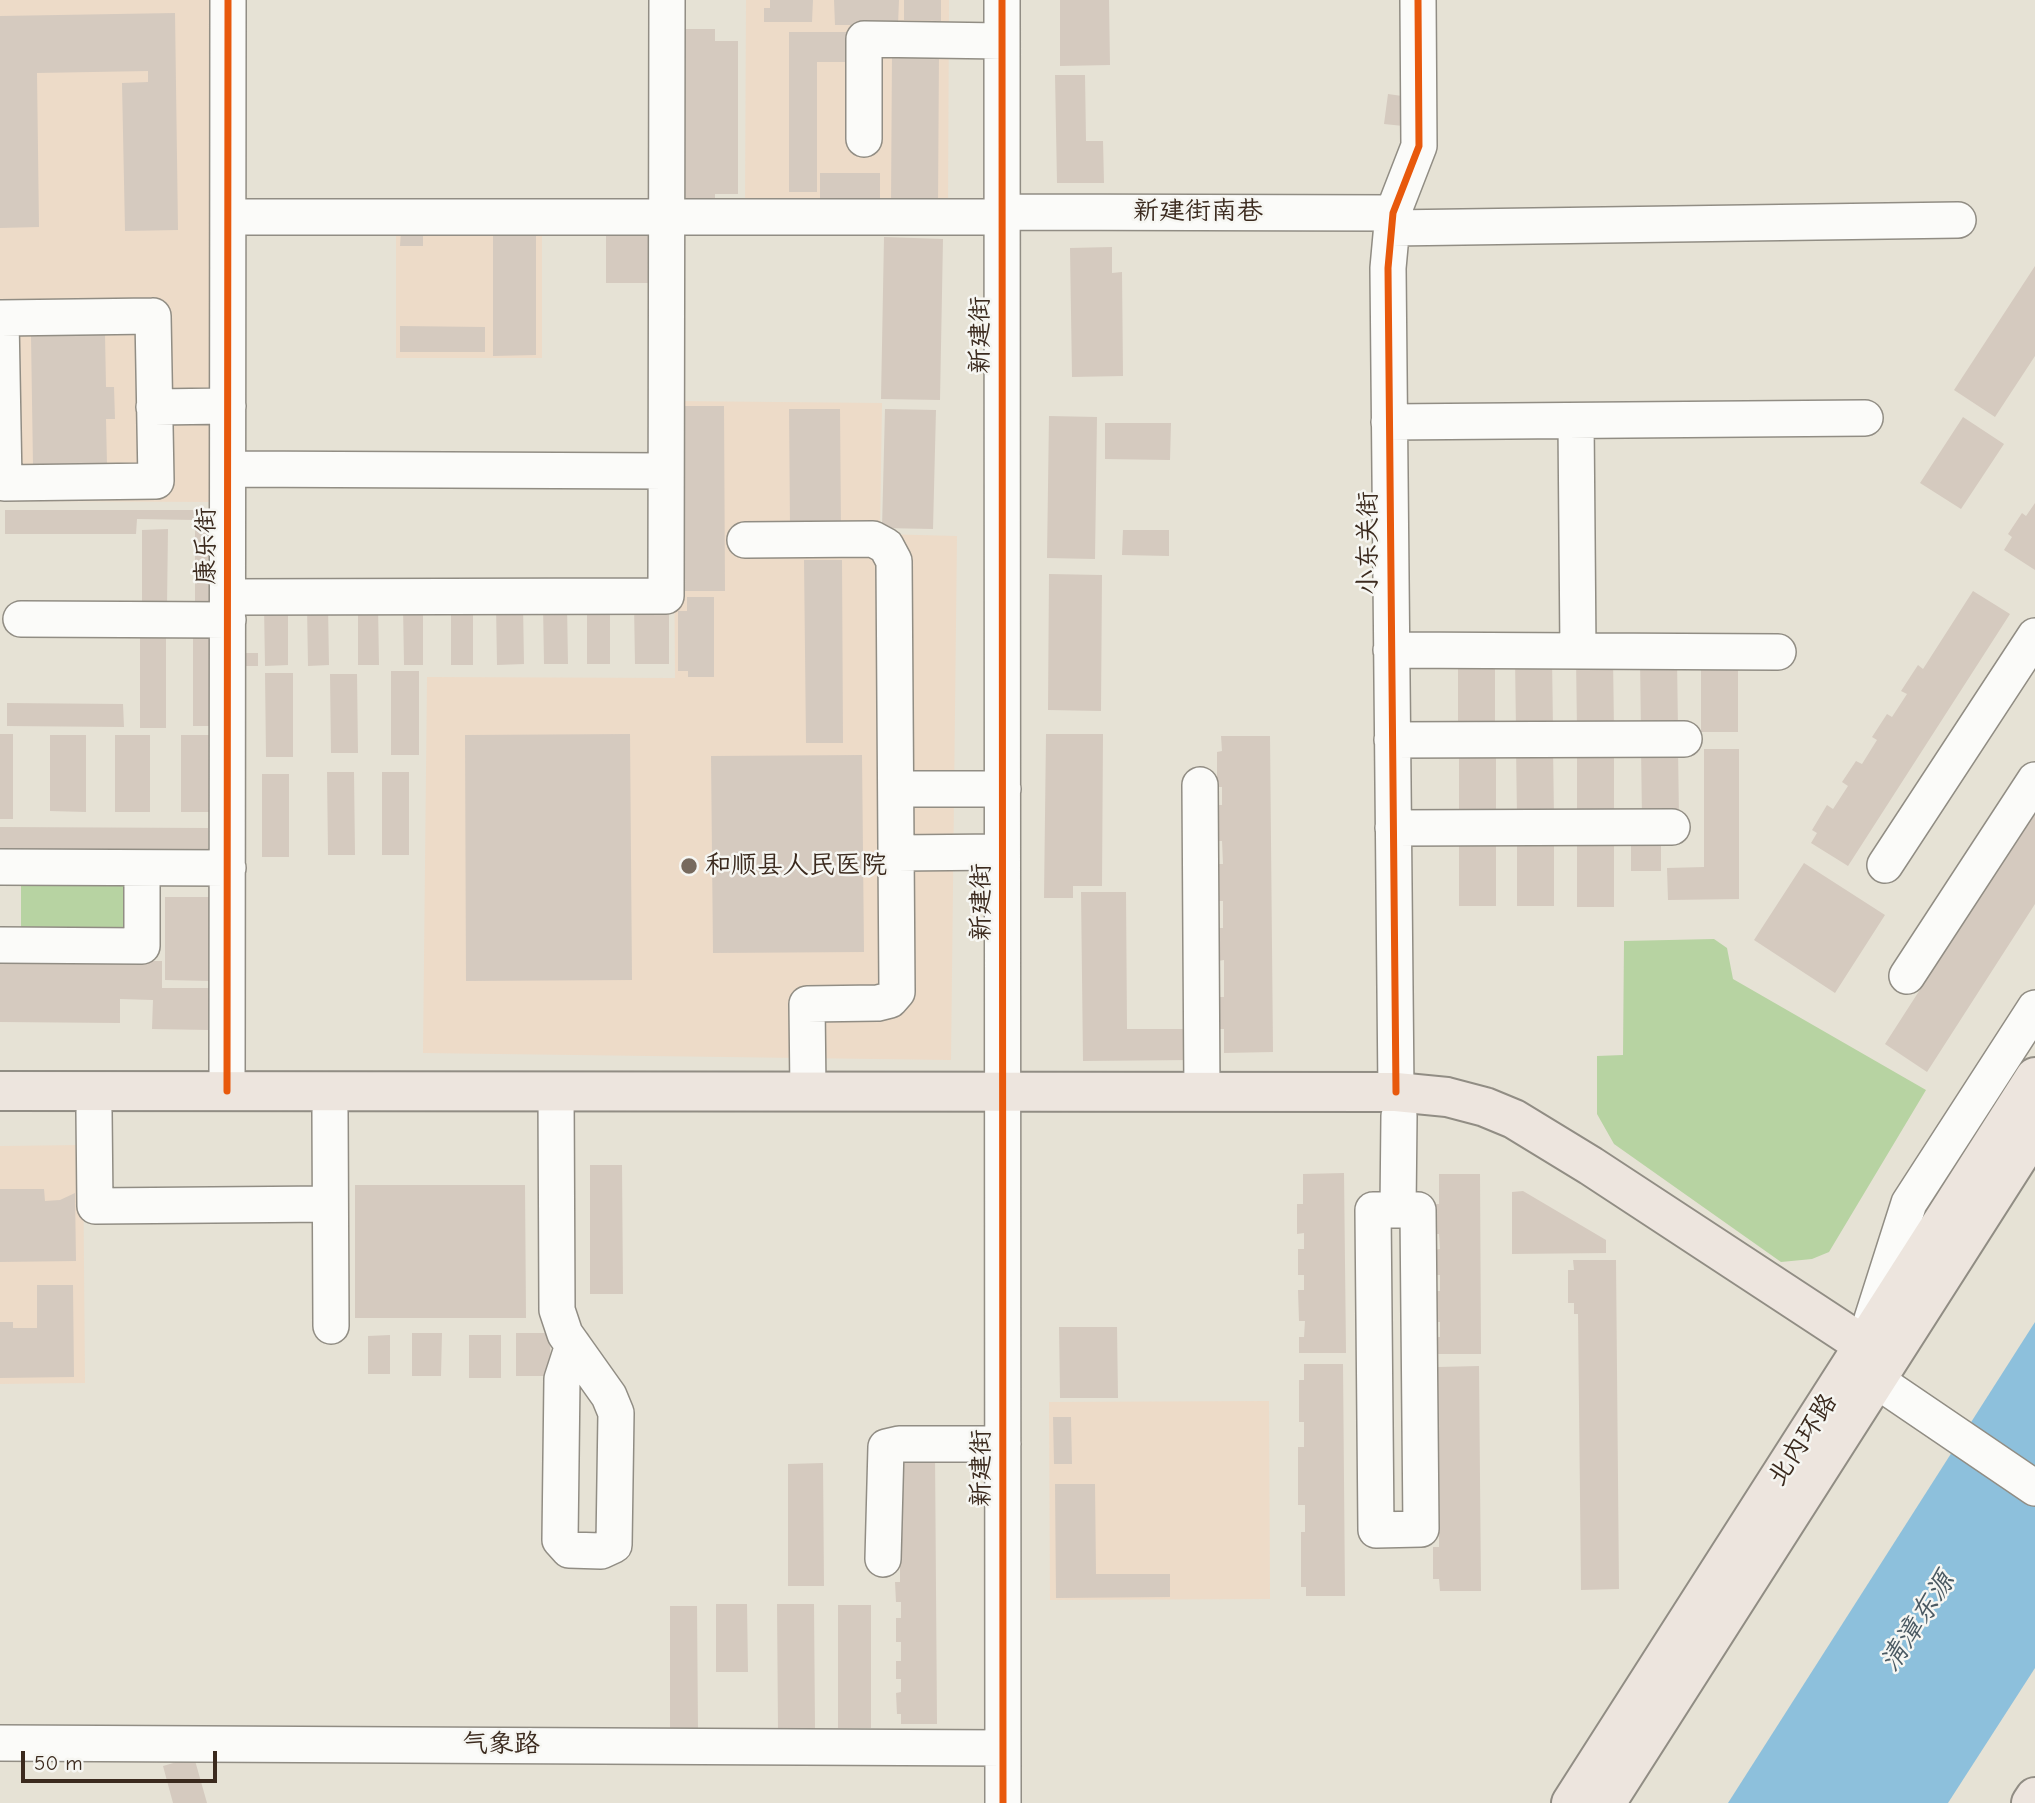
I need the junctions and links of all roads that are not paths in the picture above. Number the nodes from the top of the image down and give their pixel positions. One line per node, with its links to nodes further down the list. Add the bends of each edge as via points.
1 (228, 0): 9 (street, 康乐街)
2 (667, 0): 8 (street)
3 (1002, 0): 5 (street, 新建街)
4 (1418, 0): 10 (street, 小东关街, via 1419,146)
5 (1002, 41): 6 (street, via 864,39); 7 (street, 新建街)
6 (863, 139)
7 (1002, 214): 8 (street, 新建街南巷); 10 (street, 新建街南巷); 31 (street, 新建街)
8 (667, 217): 9 (street, 新建街南巷); 18 (street)
9 (228, 218): 12 (street, 康乐街)
10 (1393, 220): 11 (street, 新建街南巷); 16 (street, 小东关街, via 1388,268)
11 (1958, 220)
12 (228, 406): 13 (street); 17 (street, 康乐街)
13 (154, 407): 13 (street, via 156,481 4,483 1,318 153,316)
14 (1865, 418): 15 (street)
15 (1576, 421): 16 (street); 24 (street)
16 (1389, 422): 23 (street, 小东关街)
17 (228, 470): 18 (street); 20 (street, 康乐街)
18 (666, 471): 20 (street, via 666,596)
19 (746, 540): 30 (street, via 873,539 886,546 894,561)
20 (228, 608): 21 (street); 39 (street, 康乐街)
21 (21, 619)
22 (2035, 636): 36 (street)
23 (1391, 650): 24 (street); 27 (street, 小东关街)
24 (1578, 651): 25 (street)
25 (1779, 652)
26 (1684, 739): 27 (street)
27 (1392, 740): 33 (street, 小东关街)
28 (2035, 780): 41 (street)
29 (1200, 785): 46 (street)
30 (896, 789): 31 (street); 35 (street)
31 (1003, 789): 34 (street, 新建街)
32 (1672, 827): 33 (street)
33 (1393, 828): 50 (street, 小东关街)
34 (1002, 852): 35 (street); 49 (street, 新建街)
35 (897, 853): 47 (street, via 897,992 878,1003 807,1004)
36 (1885, 865)
37 (0, 867): 38 (street)
38 (142, 868): 39 (street); 40 (street, via 142,946)
39 (228, 868): 45 (street, 康乐街)
40 (0, 945)
41 (1907, 976)
42 (2035, 1008): 59 (street, via 1909,1203)
43 (2035, 1077): 59 (main road, 北内环路)
44 (0, 1091): 45 (main road)
45 (227, 1091): 48 (main road)
46 (1202, 1091): 49 (main road); 50 (main road)
47 (808, 1092): 48 (main road); 49 (main road)
48 (556, 1102): 49 (main road); 53 (main road); 58 (street, via 557,1310)
49 (1003, 1102): 50 (main road); 61 (street, 新建街)
50 (1397, 1104): 56 (street, 小东关街); 59 (main road, via 1447,1097 1514,1119 1591,1166)
51 (0, 1112): 52 (main road)
52 (94, 1112): 53 (main road); 55 (street, via 95,1206)
53 (330, 1112): 55 (street)
54 (2035, 1131): 59 (main road, 北内环路)
55 (330, 1204): 57 (street)
56 (1398, 1210): 56 (street, via 1373,1210 1376,1530 1421,1529 1418,1210)
57 (331, 1326)
58 (573, 1345): 58 (street, via 609,1396 615,1413 614,1545 601,1551 569,1550 560,1540 562,1379)
59 (1869, 1363): 60 (street); 69 (main road, 北内环路); 70 (main road, 北内环路)
60 (1954, 1419): 62 (street); 63 (street)
61 (1003, 1444): 64 (street, via 886,1447); 66 (street, 新建街)
62 (2035, 1460)
63 (2035, 1488)
64 (883, 1559)
65 (0, 1743): 66 (street, 气象路)
66 (1003, 1748): 68 (street, 新建街)
67 (2035, 1797): 71 (main road)
68 (1003, 1803)
69 (1571, 1803)
70 (1606, 1803)
71 (2031, 1803)

